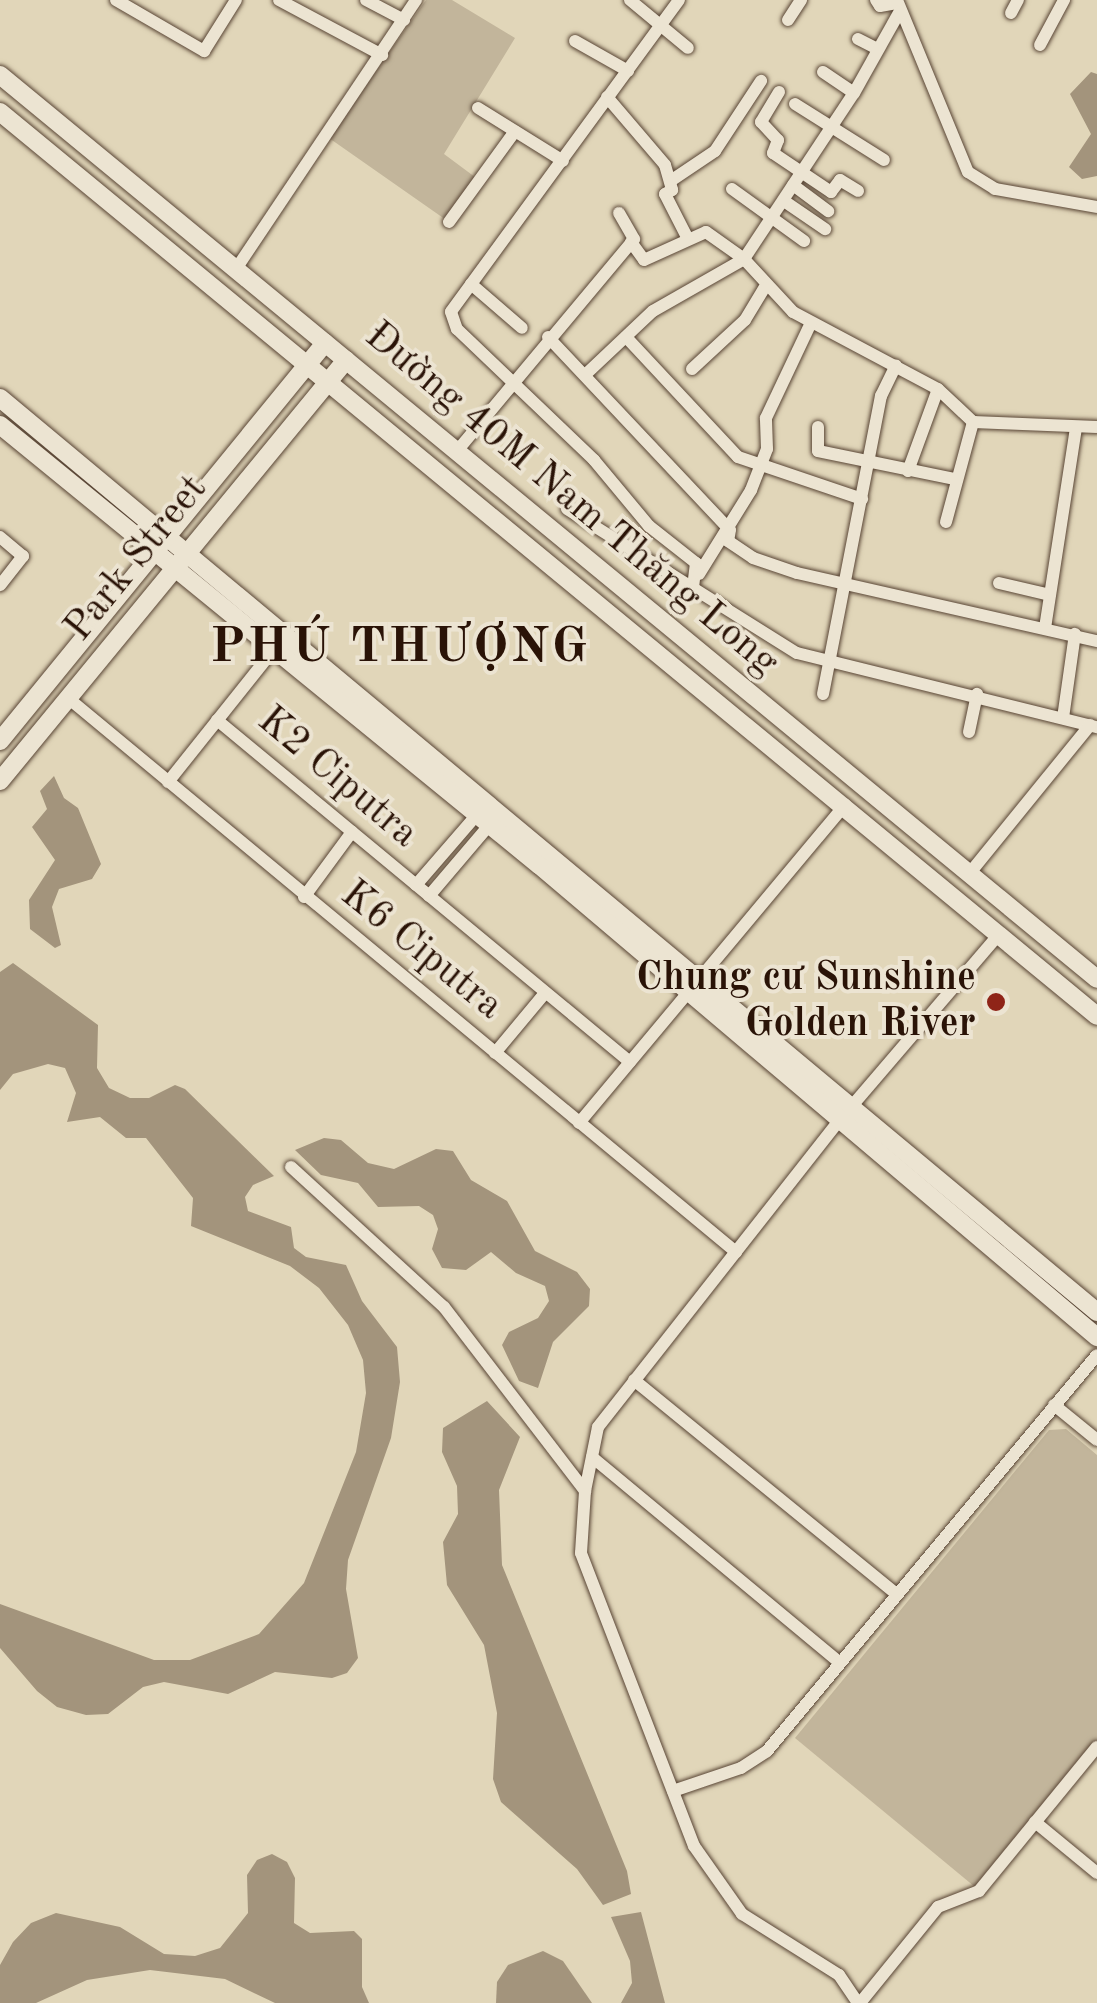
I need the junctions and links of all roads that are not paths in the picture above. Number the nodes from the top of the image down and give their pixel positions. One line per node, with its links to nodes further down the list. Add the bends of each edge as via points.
1 (116, 0): 2 (street, via 204,51)
2 (236, 0)
3 (279, 0): 22 (street)
4 (366, 0): 14 (street)
5 (416, 0): 14 (street)
6 (630, 0): 16 (street)
7 (679, 0): 16 (street)
8 (801, 0): 15 (street)
9 (876, 0): 12 (street, via 880,6)
10 (1018, 0): 13 (street)
11 (1064, 0): 19 (street)
12 (898, 4): 21 (street); 42 (street, via 968,172 994,189)
13 (1010, 13)
14 (404, 20): 22 (street)
15 (788, 20)
16 (662, 26): 20 (street); 23 (street)
17 (858, 39): 21 (street)
18 (575, 41): 23 (street)
19 (1040, 45)
20 (688, 48)
21 (878, 49): 28 (street)
22 (382, 55): 52 (street)
23 (628, 71): 29 (street)
24 (824, 72): 28 (street)
25 (0, 75): 52 (street, Đường 40M Nam Thăng Long)
26 (762, 81): 38 (street, via 716,151)
27 (780, 92): 37 (street, via 761,122 778,140 773,153)
28 (854, 94): 33 (street)
29 (607, 97): 36 (street); 38 (street)
30 (795, 104): 33 (street)
31 (478, 108): 34 (street)
32 (0, 112): 61 (street, Đường 40M Nam Thăng Long)
33 (831, 128): 35 (street); 37 (street)
34 (514, 131): 36 (street); 46 (street)
35 (884, 160)
36 (563, 161): 53 (street)
37 (796, 179): 40 (street, via 831,192 840,180); 41 (street); 43 (street)
38 (672, 180): 48 (street, via 665,194)
39 (732, 189): 45 (street)
40 (858, 191)
41 (784, 200): 45 (street); 47 (street)
42 (1097, 207)
43 (828, 211)
44 (619, 213): 50 (street)
45 (774, 218): 49 (street); 51 (street)
46 (449, 222)
47 (825, 229)
48 (688, 239): 50 (street, via 644,260); 51 (street, via 706,232)
49 (804, 240)
50 (631, 242): 57 (street)
51 (744, 259): 54 (street); 58 (street, via 653,311)
52 (236, 269): 59 (street, Đường 40M Nam Thăng Long)
53 (471, 284): 56 (street); 65 (street, via 452,320)
54 (764, 288): 55 (street); 63 (street, via 745,320)
55 (811, 323): 62 (street); 75 (street, via 766,418)
56 (522, 328)
57 (548, 337): 64 (street); 65 (street)
58 (626, 337): 64 (street); 75 (street, via 705,428 738,457)
59 (325, 343): 60 (street, Đường 40M Nam Thăng Long); 61 (street, Park Street)
60 (346, 360): 66 (street, Park Street); 74 (street, Đường 40M Nam Thăng Long)
61 (307, 364): 66 (street, Đường 40M Nam Thăng Long); 84 (street, Park Street)
62 (896, 366): 67 (street); 76 (street, via 881,396)
63 (692, 369)
64 (586, 375): 82 (street)
65 (512, 380): 74 (street); 88 (street, via 649,526 696,563)
66 (328, 382): 86 (street, Park Street); 110 (street, Đường 40M Nam Thăng Long)
67 (938, 389): 69 (street); 77 (street)
68 (0, 398): 84 (street)
69 (973, 422): 73 (street); 78 (street)
70 (0, 425): 85 (street)
71 (1097, 427): 73 (street)
72 (818, 428): 76 (street, via 815,449)
73 (1076, 428): 92 (street)
74 (457, 451): 113 (street, Đường 40M Nam Thăng Long)
75 (760, 465): 79 (street); 82 (street)
76 (869, 465): 77 (street); 79 (street)
77 (908, 471): 78 (street)
78 (955, 478): 81 (street)
79 (862, 499): 89 (street)
80 (567, 509): 88 (street)
81 (946, 522)
82 (730, 530): 88 (street); 89 (street, via 728,541 753,558)
83 (0, 537): 91 (street, via 23,556)
84 (167, 537): 85 (street, Park Street); 86 (street)
85 (154, 553): 87 (street); 93 (street, Park Street)
86 (187, 554): 87 (street, Park Street); 111 (street)
87 (174, 569): 94 (street, Park Street); 98 (street)
88 (696, 580): 99 (street, via 756,633)
89 (846, 580): 95 (street); 99 (street)
90 (999, 583): 92 (street)
91 (0, 584)
92 (1050, 594): 95 (street)
93 (113, 604): 94 (street); 107 (street, Park Street)
94 (133, 619): 102 (street, Park Street)
95 (1045, 628): 96 (street)
96 (1074, 634): 97 (street); 103 (street)
97 (1097, 640)
98 (274, 649): 104 (street); 111 (street)
99 (826, 661): 100 (street); 101 (street)
100 (823, 694)
101 (977, 694): 103 (street); 106 (street)
102 (68, 698): 108 (street, Park Street); 109 (street, K6 Ciputra)
103 (1063, 718): 105 (street)
104 (217, 720): 109 (street); 112 (street, K2 Ciputra)
105 (1094, 726): 113 (street)
106 (969, 732)
107 (0, 741)
108 (0, 780)
109 (168, 782): 116 (street, K6 Ciputra)
110 (845, 805): 118 (street, Đường 40M Nam Thăng Long); 120 (street)
111 (489, 813): 114 (street); 115 (street); 120 (street)
112 (352, 832): 114 (street, K2 Ciputra); 116 (street)
113 (970, 874): 117 (street, Đường 40M Nam Thăng Long)
114 (416, 885): 115 (street, K2 Ciputra)
115 (428, 896): 121 (street, K2 Ciputra)
116 (304, 897): 123 (street, K6 Ciputra)
117 (1017, 913): 118 (street); 119 (street, Đường 40M Nam Thăng Long)
118 (999, 934): 122 (street, Đường 40M Nam Thăng Long); 125 (street)
119 (1097, 979)
120 (695, 986): 124 (street); 125 (street)
121 (545, 993): 123 (street); 124 (street, K2 Ciputra)
122 (1097, 1016)
123 (494, 1054): 126 (street, K6 Ciputra)
124 (630, 1062): 126 (street)
125 (845, 1114): 128 (street); 129 (street); 130 (street)
126 (579, 1123): 128 (street, K6 Ciputra)
127 (292, 1167): 136 (street, via 444,1307)
128 (736, 1252): 132 (street)
129 (1097, 1312)
130 (1097, 1337)
131 (1097, 1356): 133 (street)
132 (634, 1380): 135 (street, via 598,1428); 137 (street)
133 (1054, 1404): 134 (street); 137 (street)
134 (1097, 1440)
135 (592, 1456): 136 (street); 138 (street)
136 (585, 1491): 140 (street, via 581,1552)
137 (896, 1594): 138 (street)
138 (840, 1663): 140 (street, via 767,1751 741,1768)
139 (1095, 1754): 141 (street)
140 (673, 1791): 143 (street, via 694,1846 742,1914 839,1975)
141 (1035, 1822): 142 (street); 143 (street, via 979,1891 938,1907)
142 (1097, 1873)
143 (859, 2003)

